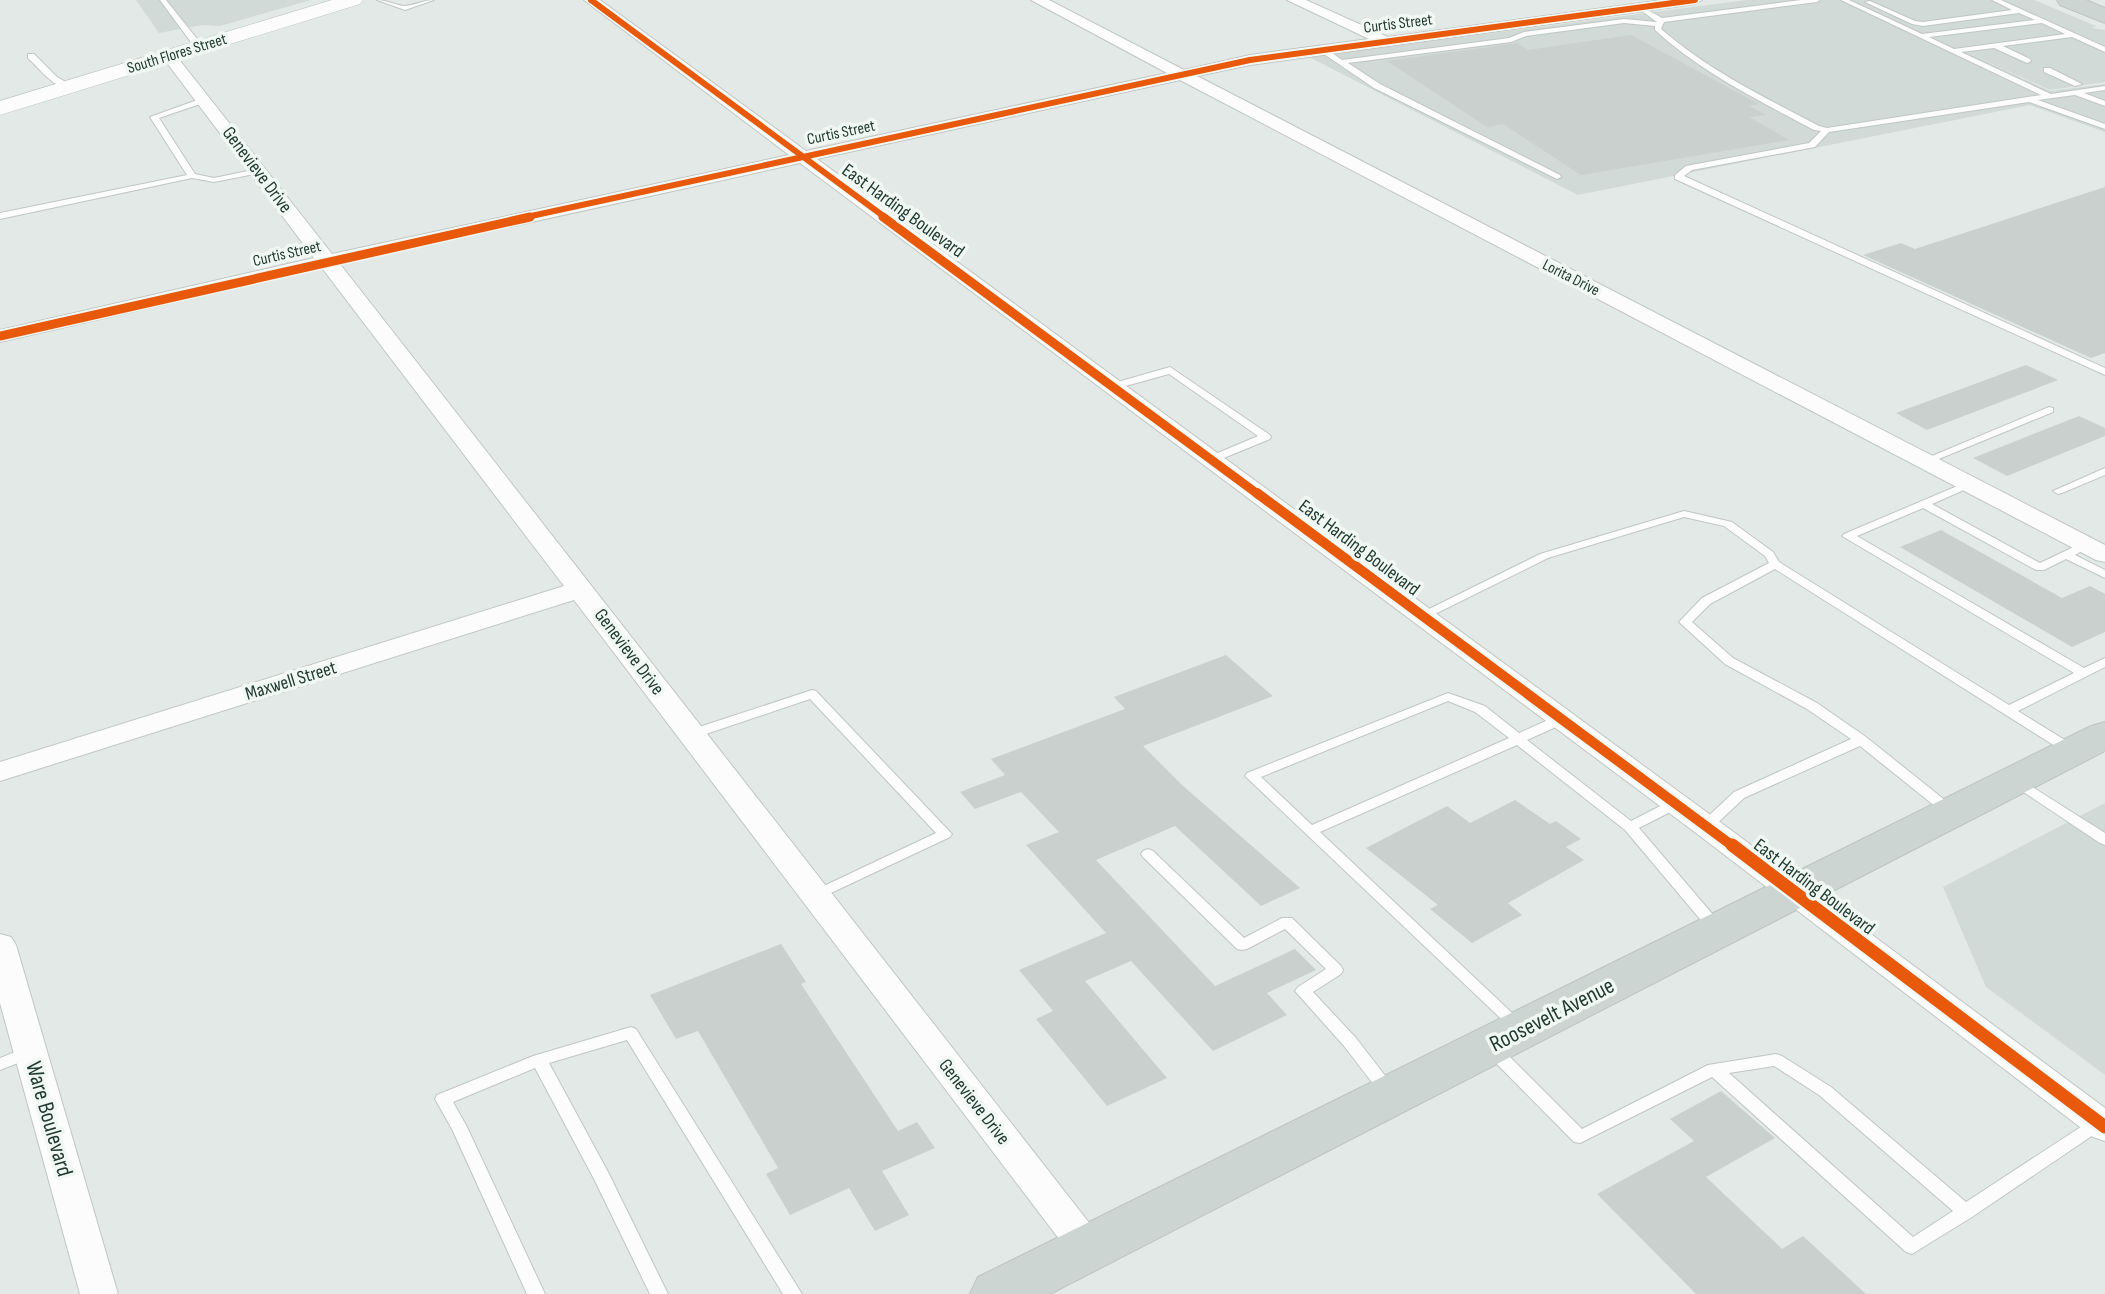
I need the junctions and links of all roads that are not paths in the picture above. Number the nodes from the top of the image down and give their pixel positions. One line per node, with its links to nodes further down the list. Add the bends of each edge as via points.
1 (163, 0): 25 (lane)
2 (353, 0): 25 (main road, South Flores Street)
3 (431, 0): 14 (lane, via 405,8)
4 (591, 0): 47 (street, East Harding Boulevard)
5 (1038, 0): 34 (street, Lorita Drive)
6 (1294, 0): 23 (street)
7 (1564, 0): 17 (street)
8 (1695, 0): 15 (street, Curtis Street)
9 (1817, 0): 20 (lane)
10 (1844, 0): 22 (lane)
11 (1864, 0): 16 (lane, via 1923,24)
12 (1995, 0): 16 (lane)
13 (2068, 0): 18 (main road)
14 (385, 1)
15 (1641, 8): 17 (street, Curtis Street); 20 (lane)
16 (2020, 11): 19 (lane)
17 (1599, 13): 23 (street, Curtis Street)
18 (2104, 15)
19 (2043, 21): 21 (lane); 22 (lane)
20 (1660, 22): 32 (lane, via 1624,21); 46 (lane, via 1657,29 1664,36 1708,67)
21 (2072, 35): 24 (lane); 27 (lane)
22 (1922, 36): 28 (lane)
23 (1386, 41): 26 (street, Curtis Street)
24 (1993, 45): 28 (lane); 31 (lane)
25 (199, 47): 30 (main road, South Flores Street)
26 (1322, 50): 32 (lane); 34 (street, Curtis Street)
27 (2105, 50)
28 (1952, 51): 39 (lane)
29 (31, 55): 36 (lane)
30 (169, 56): 36 (main road, South Flores Street); 41 (street, Genevieve Drive)
31 (2027, 61)
32 (1342, 62): 50 (lane, via 1377,86)
33 (2048, 70): 37 (lane)
34 (1182, 75): 47 (street, Curtis Street); 60 (street, Lorita Drive)
35 (2105, 80): 37 (lane)
36 (68, 87): 44 (main road, South Flores Street)
37 (2076, 88): 38 (lane); 39 (lane); 40 (lane); 43 (lane)
38 (2105, 88)
39 (2037, 90): 40 (lane)
40 (2051, 97): 42 (lane)
41 (203, 100): 48 (street, Genevieve Drive); 49 (lane, via 154,117)
42 (2031, 100): 45 (lane); 46 (lane)
43 (2105, 104)
44 (0, 108)
45 (2105, 127)
46 (1827, 130): 56 (lane, via 1812,145 1689,168 1678,177)
47 (801, 158): 54 (street, Curtis Street); 57 (street, East Harding Boulevard)
48 (257, 171): 49 (lane, via 214,180); 54 (street, Genevieve Drive)
49 (191, 176): 52 (lane)
50 (1557, 177)
51 (0, 205): 52 (lane)
52 (14, 212): 53 (lane)
53 (0, 216)
54 (326, 261): 55 (street, Curtis Street); 70 (street, Genevieve Drive)
55 (0, 336)
56 (2105, 372)
57 (1111, 387): 59 (street, East Harding Boulevard); 59 (lane, via 1170,370 1266,437)
58 (2049, 410): 60 (lane)
59 (1210, 460): 71 (street, East Harding Boulevard)
60 (1924, 461): 62 (street, Lorita Drive)
61 (2105, 471): 63 (lane)
62 (1969, 484): 64 (lane); 65 (street, Lorita Drive)
63 (2058, 491)
64 (1923, 505): 66 (lane, via 2040,568); 73 (lane, via 1848,536)
65 (2086, 545): 66 (lane); 67 (street, Lorita Drive)
66 (2067, 555): 69 (lane)
67 (2105, 555)
68 (1774, 564): 71 (lane, via 1769,554 1728,524 1684,514 1544,556); 74 (lane); 78 (lane, via 1706,601 1685,622 1729,661 1812,706)
69 (2105, 575)
70 (581, 589): 76 (street, Genevieve Drive); 80 (street, Maxwell Street)
71 (1421, 616): 75 (street, East Harding Boulevard)
72 (2105, 662): 73 (lane)
73 (2084, 673): 74 (lane)
74 (2009, 710): 79 (lane)
75 (1562, 719): 77 (lane); 82 (street, East Harding Boulevard)
76 (692, 734): 90 (street, Genevieve Drive); 90 (lane, via 812,694 945,834)
77 (1518, 739): 84 (lane); 86 (lane); 86 (lane, via 1480,709 1448,697 1252,776)
78 (1861, 740): 83 (lane); 85 (lane, via 1739,795)
79 (2089, 743): 81 (main road, Roosevelt Avenue)
80 (0, 772)
81 (2015, 780): 83 (main road, Roosevelt Avenue); 87 (lane)
82 (1675, 804): 84 (lane); 85 (street, East Harding Boulevard)
83 (1952, 812): 89 (main road, Roosevelt Avenue)
84 (1630, 827): 91 (lane)
85 (1706, 827): 89 (street, East Harding Boulevard)
86 (1311, 831): 93 (lane)
87 (2105, 840)
88 (1148, 854): 97 (lane, via 1242,945 1287,922 1336,970 1303,991)
89 (1792, 893): 91 (main road, Roosevelt Avenue); 98 (street, East Harding Boulevard)
90 (816, 895): 100 (street, Genevieve Drive)
91 (1717, 930): 93 (main road, Roosevelt Avenue)
92 (0, 945): 94 (street, Ware Boulevard)
93 (1506, 1038): 96 (lane, via 1580,1137); 97 (main road, Roosevelt Avenue)
94 (15, 1058): 101 (street, Ware Boulevard)
95 (539, 1060): 102 (lane, via 443,1099); 103 (lane); 104 (lane, via 631,1033)
96 (1714, 1069): 99 (lane, via 1776,1060 1825,1091); 99 (lane, via 1912,1247)
97 (1392, 1095): 100 (main road, Roosevelt Avenue)
98 (2102, 1125): 99 (lane)
99 (1966, 1212)
100 (1087, 1249): 105 (main road, Roosevelt Avenue)
101 (99, 1294)
102 (536, 1294)
103 (659, 1294)
104 (793, 1294)
105 (998, 1294)

